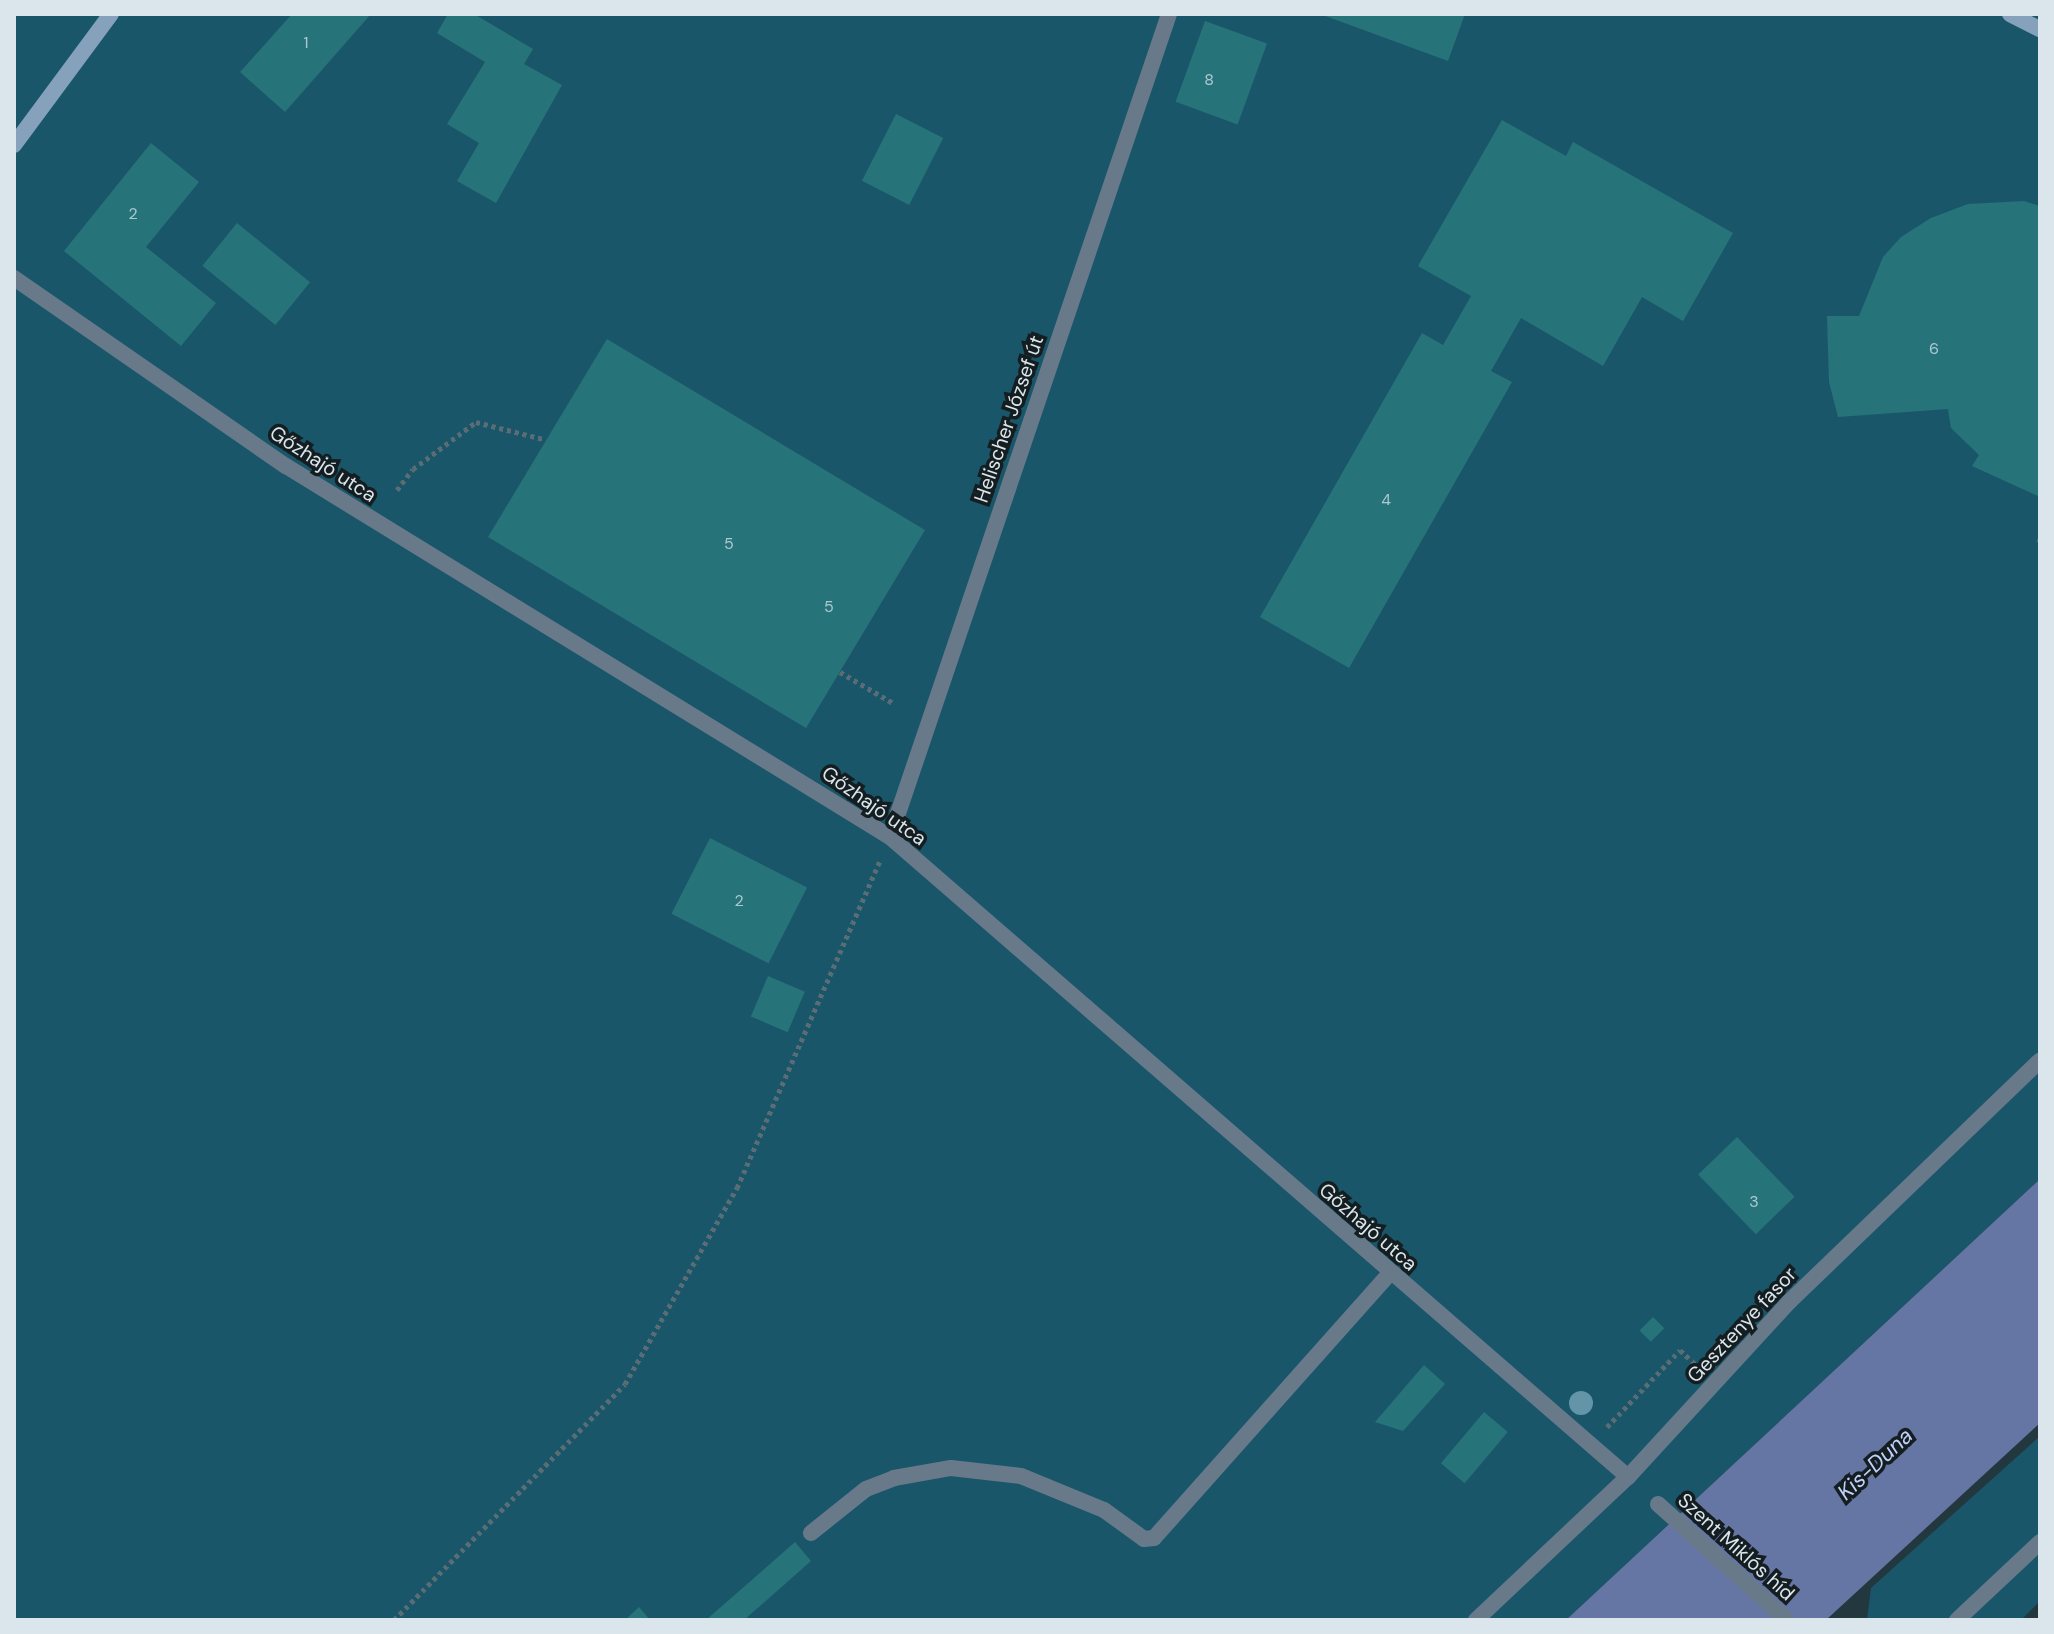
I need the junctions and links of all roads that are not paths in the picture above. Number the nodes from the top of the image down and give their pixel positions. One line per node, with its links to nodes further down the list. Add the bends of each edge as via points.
1 (111, 14): 5 (main road)
2 (1169, 14): 7 (street, Helischer József út)
3 (2010, 14): 4 (main road)
4 (2040, 29)
5 (14, 145)
6 (14, 278): 7 (street, Gőzhajó utca, via 286,466)
7 (890, 837): 9 (street, Gőzhajó utca)
8 (2040, 1060): 10 (street, Gesztenye fasor, via 1790,1301)
9 (1390, 1273): 10 (street, Gőzhajó utca); 12 (street, via 1154,1538 1144,1539 1104,1510 1021,1476 951,1468 866,1489)
10 (1628, 1477): 14 (street, Gesztenye fasor)
11 (1658, 1504): 15 (street, Szent Miklós híd)
12 (811, 1533)
13 (2040, 1542): 16 (street)
14 (1476, 1620)
15 (1787, 1620)
16 (1957, 1620)

